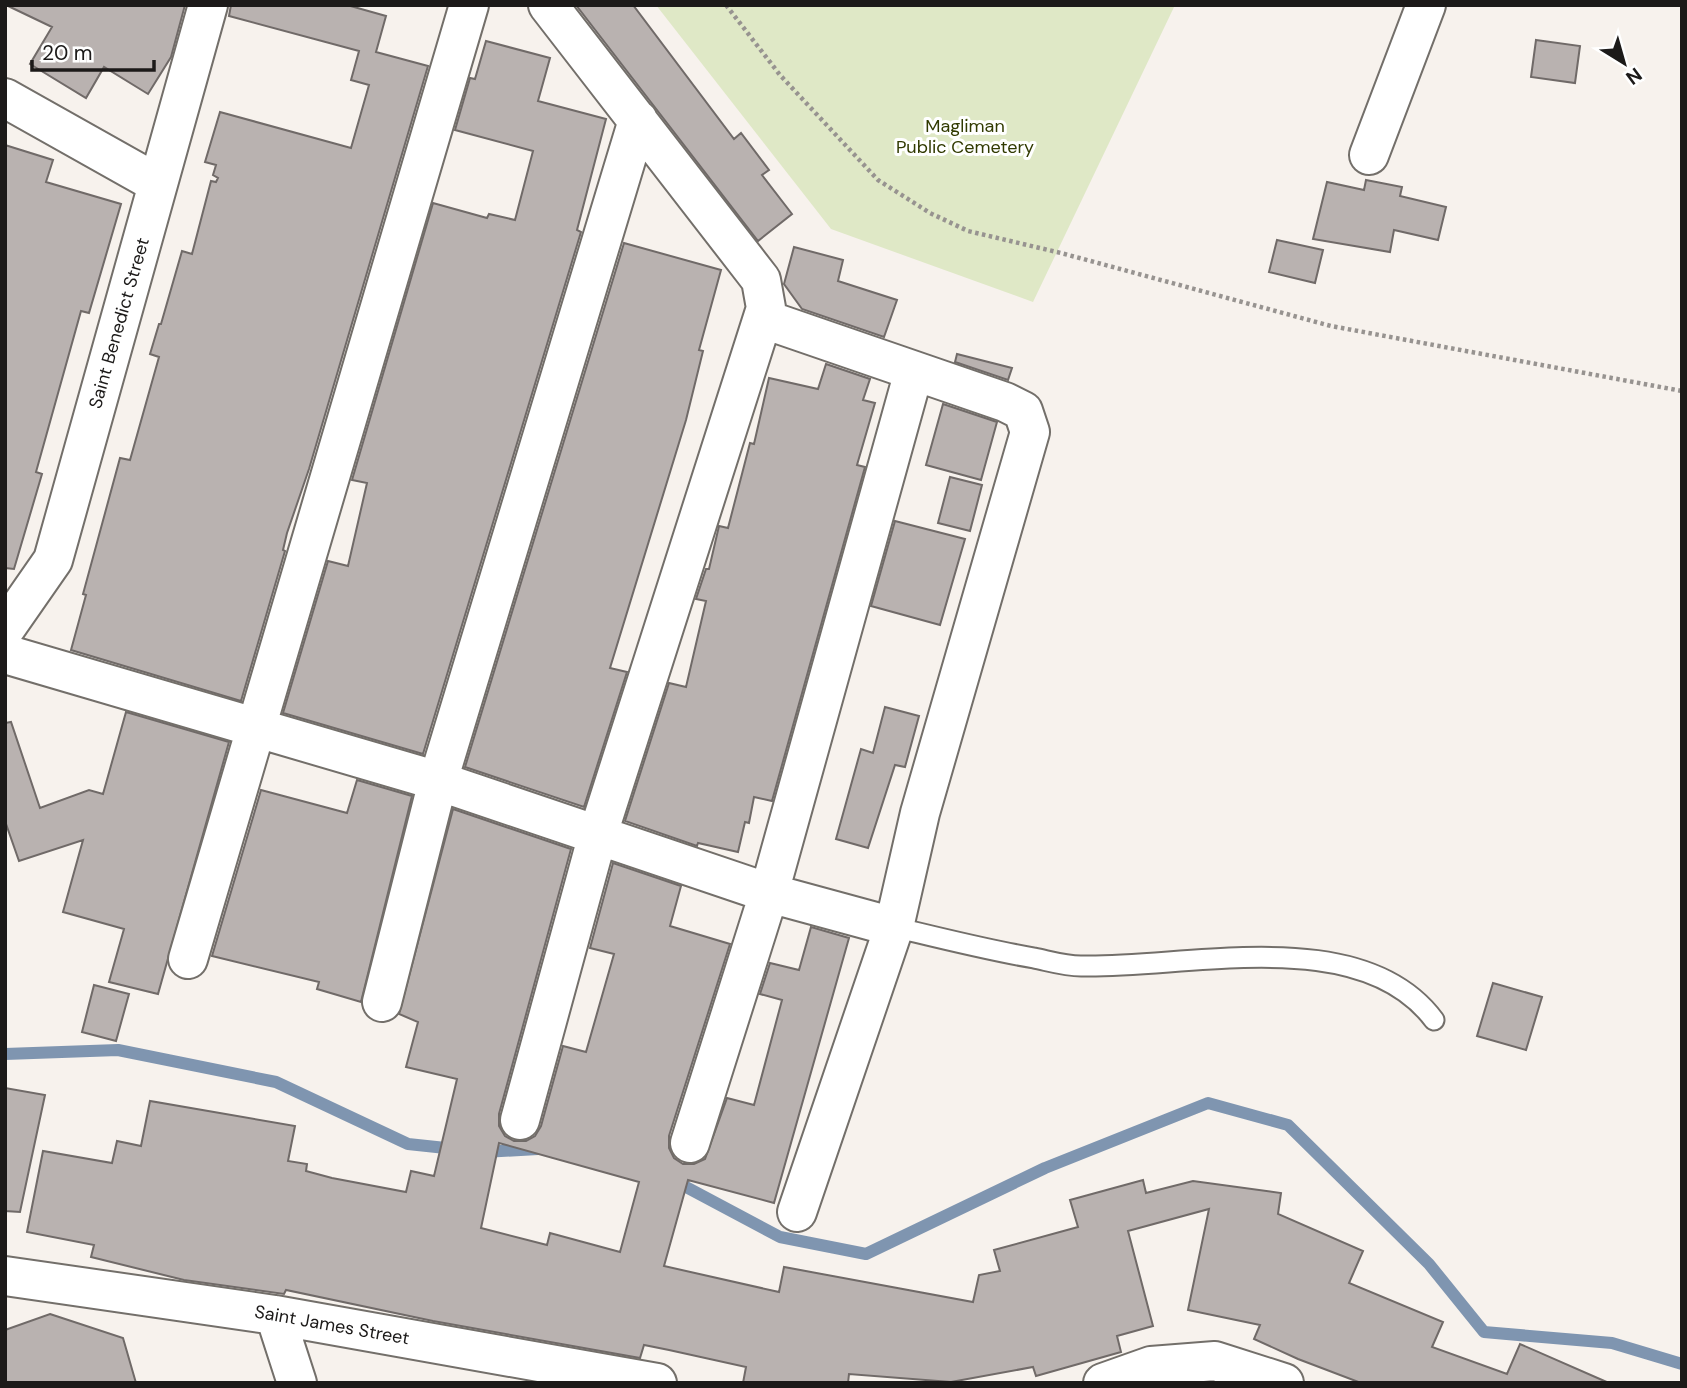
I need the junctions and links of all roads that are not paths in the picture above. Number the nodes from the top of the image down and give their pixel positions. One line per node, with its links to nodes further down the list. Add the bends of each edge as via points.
1 (208, 5): 8 (street, Saint Benedict Street)
2 (469, 5): 13 (street)
3 (548, 5): 6 (street)
4 (1426, 5): 7 (street)
5 (5, 98): 8 (street)
6 (638, 120): 9 (street, via 761,280); 14 (street)
7 (1369, 155)
8 (158, 184): 11 (street, Saint Benedict Street, via 53,560)
9 (764, 319): 10 (street); 15 (street)
10 (914, 371): 16 (street); 17 (street, via 1023,411 1030,432 920,813)
11 (5, 629)
12 (5, 654): 13 (street)
13 (257, 730): 14 (street); 18 (street)
14 (438, 781): 15 (street); 19 (street)
15 (598, 834): 16 (street); 21 (street)
16 (769, 893): 17 (street); 22 (street)
17 (894, 927): 20 (lane, via 1079,967 1250,958 1329,963 1382,977 1422,1003); 23 (street)
18 (188, 959)
19 (382, 1002)
20 (1434, 1020)
21 (520, 1120)
22 (690, 1143)
23 (797, 1212)
24 (5, 1276): 25 (street, Saint James Street)
25 (275, 1315): 26 (street); 27 (street, Saint James Street)
26 (297, 1383)
27 (657, 1383)
28 (1103, 1383): 29 (street, via 1151,1366 1215,1361)
29 (1283, 1383)

